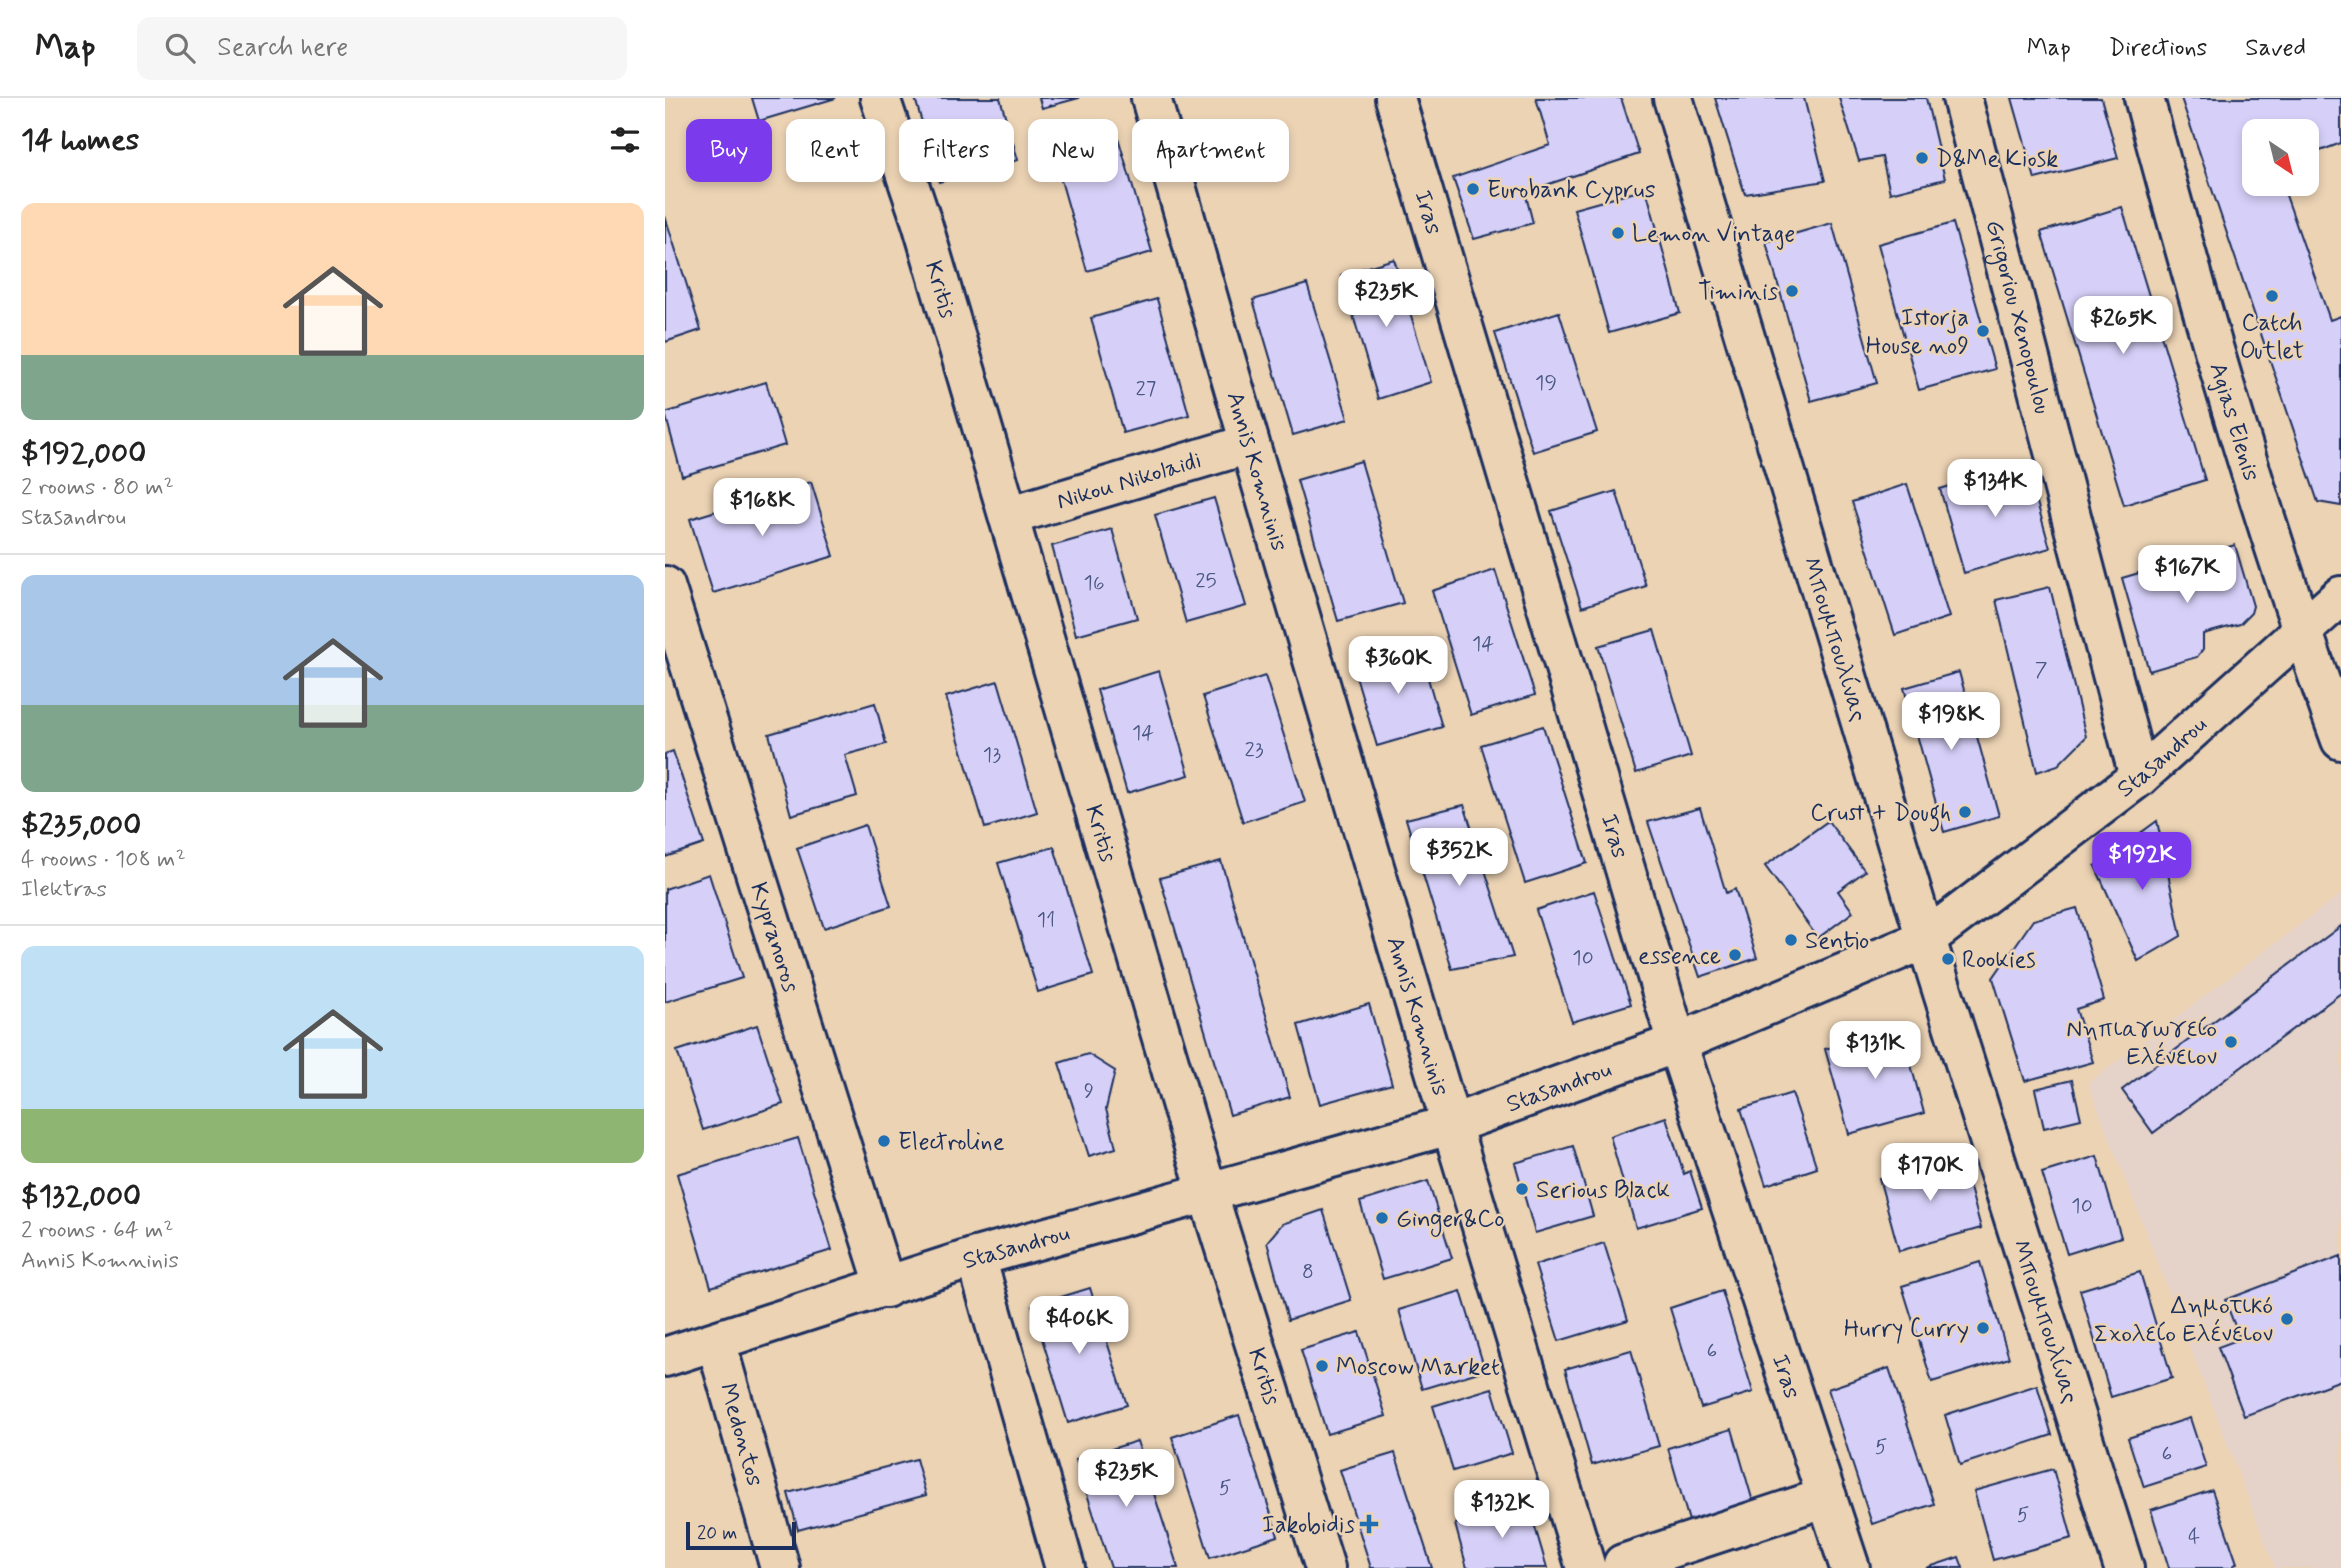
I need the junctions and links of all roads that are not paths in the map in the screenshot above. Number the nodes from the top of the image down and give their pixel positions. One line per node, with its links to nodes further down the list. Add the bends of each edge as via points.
1 (880, 98): 8 (street, Kritis, via 922,223)
2 (1151, 98): 7 (street, Annis Komninis)
3 (1395, 98): 15 (street, Iras)
4 (1673, 98): 14 (street, Μπουμπουλίνας)
5 (1962, 98): 13 (street, Grigoriou Xenopoulou)
6 (2144, 98): 11 (street, Agias Elenis, via 2182,241)
7 (1249, 443): 8 (street, Nikou Nikolaidi); 16 (street, Annis Komninis)
8 (1008, 516): 17 (street, Kritis)
9 (665, 586): 19 (street, Kypranoros)
10 (2341, 596): 11 (street, Stasandrou)
11 (2302, 634): 12 (street, Agias Elenis); 13 (street, Stasandrou)
12 (2341, 740)
13 (2139, 777): 14 (street, Stasandrou)
14 (1926, 939): 15 (street, Stasandrou); 23 (street, Μπουμπουλίνας)
15 (1677, 1043): 16 (street, Stasandrou); 22 (street, Iras)
16 (1450, 1125): 17 (street, Stasandrou); 24 (street, Annis Komninis)
17 (1207, 1191): 18 (street, Stasandrou); 27 (street, Kritis)
18 (976, 1257): 19 (street, Stasandrou); 26 (street)
19 (886, 1288): 20 (street, Stasandrou)
20 (716, 1342): 21 (street, Stasandrou); 25 (street, Medontos)
21 (665, 1357)
22 (1827, 1497): 24 (street); 28 (street, Iras)
23 (2120, 1554)
24 (1604, 1566)
25 (781, 1568)
26 (1065, 1568)
27 (1325, 1568)
28 (1850, 1568)

